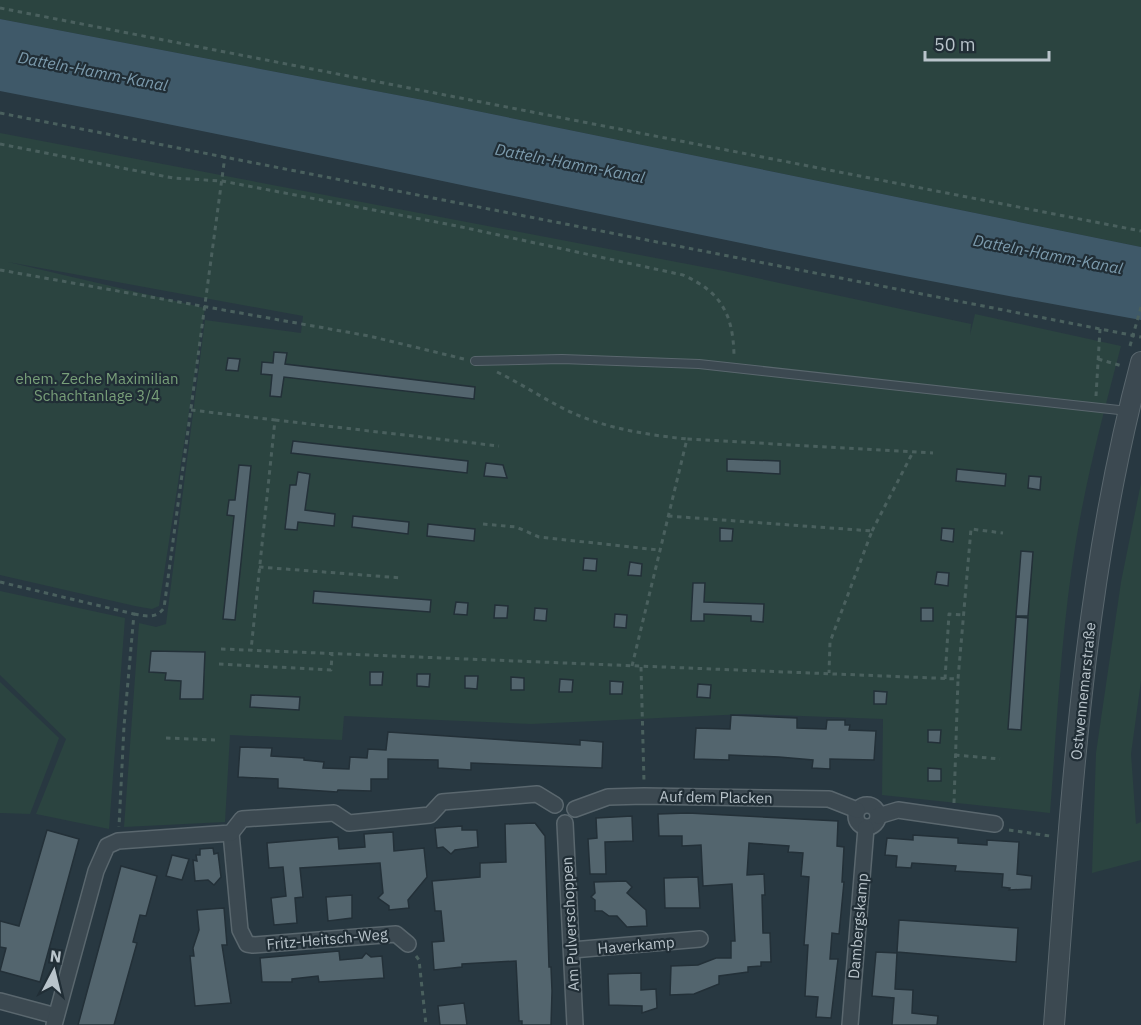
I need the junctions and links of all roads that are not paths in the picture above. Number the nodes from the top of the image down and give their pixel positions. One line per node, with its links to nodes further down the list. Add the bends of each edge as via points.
1 (1136, 354): 3 (street, Ostwennemarstraße)
2 (475, 362): 3 (lane, via 562,359 734,367)
3 (1134, 413): 19 (street, Ostwennemarstraße, via 1110,497 1086,651)
4 (555, 805): 5 (street, via 566,801); 8 (street, via 554,817); 11 (street, via 537,794 442,802 430,815 349,823 334,813 242,819)
5 (575, 809): 6 (street, Auf dem Placken, via 608,796 644,796 828,799); 8 (street, via 574,817)
6 (857, 810): 7 (street, Auf dem Placken, via 871,806); 10 (street, via 857,822)
7 (878, 816): 9 (street, Auf dem Placken, via 898,810); 10 (street, via 875,825)
8 (565, 823): 14 (street, Am Pulverschoppen)
9 (995, 824)
10 (866, 828): 18 (street, Dambergskamp)
11 (231, 833): 13 (street, Fritz-Heitsch-Weg, via 240,930 247,944 396,934); 16 (street, via 118,841 107,846 101,855)
12 (700, 939): 14 (street, Haverkamp)
13 (408, 944)
14 (572, 950): 17 (street, Am Pulverschoppen)
15 (0, 1001): 16 (street)
16 (55, 1020)
17 (575, 1025)
18 (850, 1025)
19 (1054, 1025)

